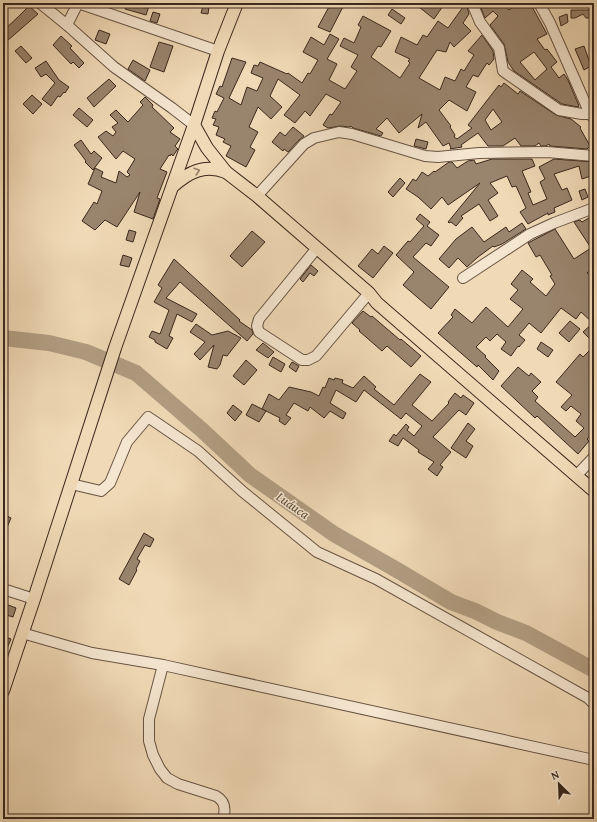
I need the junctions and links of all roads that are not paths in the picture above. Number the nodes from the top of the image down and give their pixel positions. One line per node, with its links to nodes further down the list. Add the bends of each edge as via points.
1 (40, 3): 6 (street)
2 (78, 3): 6 (street); 7 (street)
3 (237, 3): 7 (main road)
4 (472, 3): 8 (street, via 480,22 499,48 503,70 559,110)
5 (538, 3): 8 (street, via 550,23)
6 (67, 25): 9 (street, via 114,67)
7 (218, 51): 9 (main road)
8 (592, 116)
9 (194, 125): 11 (main road, via 207,148); 12 (main road)
10 (594, 156): 13 (street, via 547,152 425,156 339,132 314,138 304,144)
11 (226, 172): 12 (main road, one-way to 11, via 185,176 197,171 216,168); 13 (main road)
12 (172, 187): 20 (main road, via 115,348)
13 (257, 196): 15 (main road)
14 (594, 208): 16 (street, via 530,234)
15 (317, 248): 17 (main road); 17 (street, via 259,319 259,332 302,360 312,359)
16 (463, 278)
17 (368, 293): 19 (main road)
18 (594, 457): 19 (street)
19 (576, 476): 21 (main road)
20 (71, 484): 23 (main road); 27 (street, via 101,491 110,483 127,442 148,417 198,451 242,491 317,552 376,579 588,698)
21 (594, 491)
22 (3, 589): 23 (street)
23 (34, 599): 24 (main road)
24 (22, 633): 25 (street, via 92,653); 26 (main road)
25 (163, 665): 28 (street); 29 (street, via 149,719 149,741 153,755 167,778 220,798 225,808)
26 (3, 691)
27 (594, 704)
28 (594, 760)
29 (223, 819)

